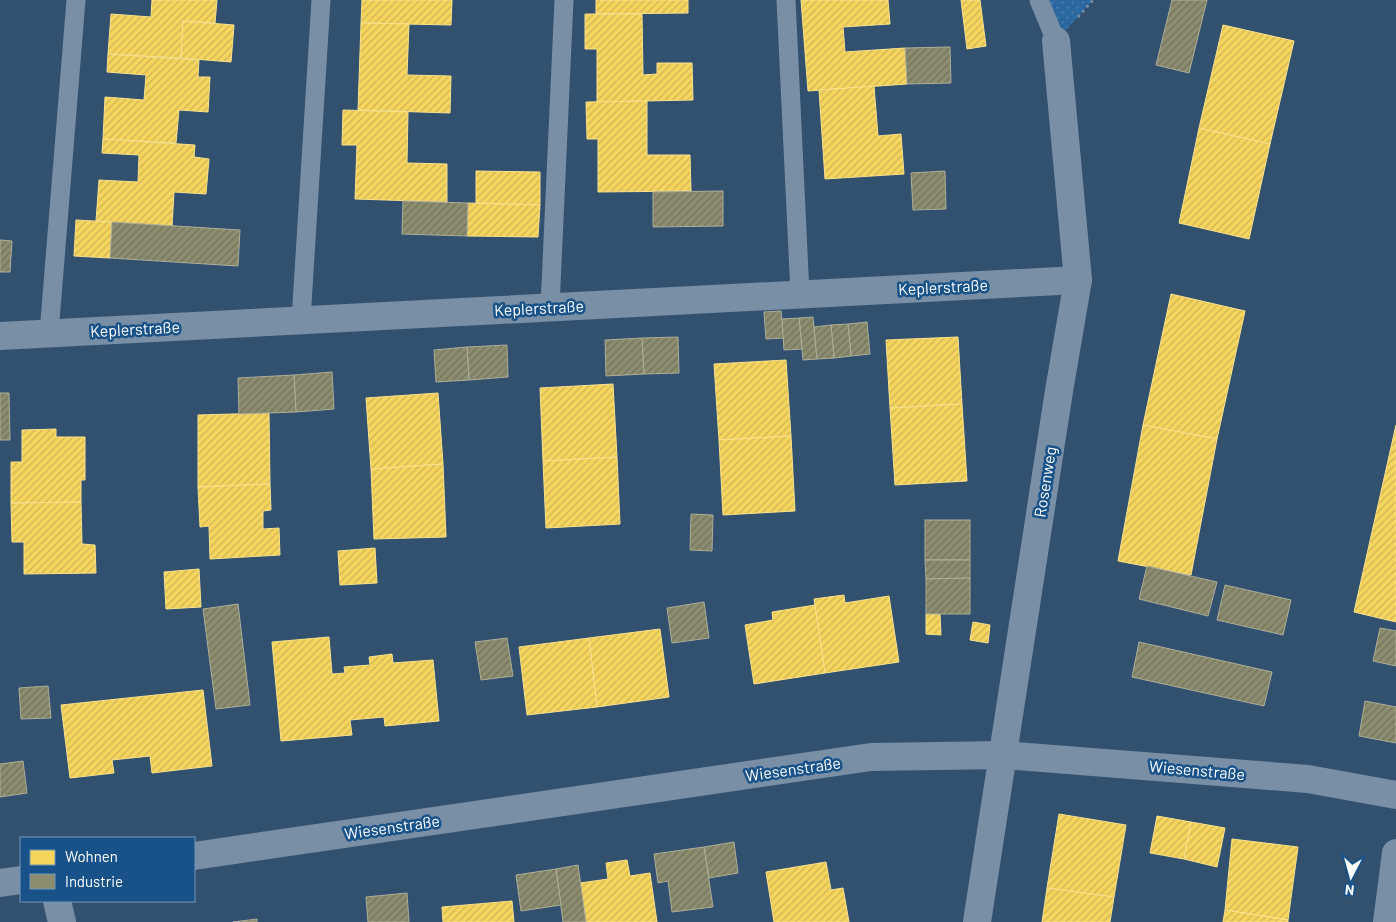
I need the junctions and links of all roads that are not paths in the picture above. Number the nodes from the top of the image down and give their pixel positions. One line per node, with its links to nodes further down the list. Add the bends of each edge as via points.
1 (76, 0): 11 (lane)
2 (321, 0): 10 (lane)
3 (564, 0): 9 (lane)
4 (786, 0): 8 (lane)
5 (1039, 0): 6 (lane)
6 (1056, 41): 7 (street, Rosenweg)
7 (1078, 280): 8 (street, Keplerstraße); 13 (street, Rosenweg)
8 (800, 294): 9 (street, Keplerstraße)
9 (550, 307): 10 (street, Keplerstraße)
10 (301, 320): 11 (street, Keplerstraße)
11 (49, 333): 12 (street, Keplerstraße)
12 (0, 336)
13 (1004, 755): 14 (street, Wiesenstraße, via 1308,779); 16 (street, Wiesenstraße, via 871,757); 21 (street, Rosenweg)
14 (1396, 795)
15 (1396, 853): 22 (street)
16 (195, 856)
17 (20, 880): 18 (street)
18 (0, 883)
19 (57, 902): 20 (street)
20 (62, 922)
21 (977, 922)
22 (1387, 922)

